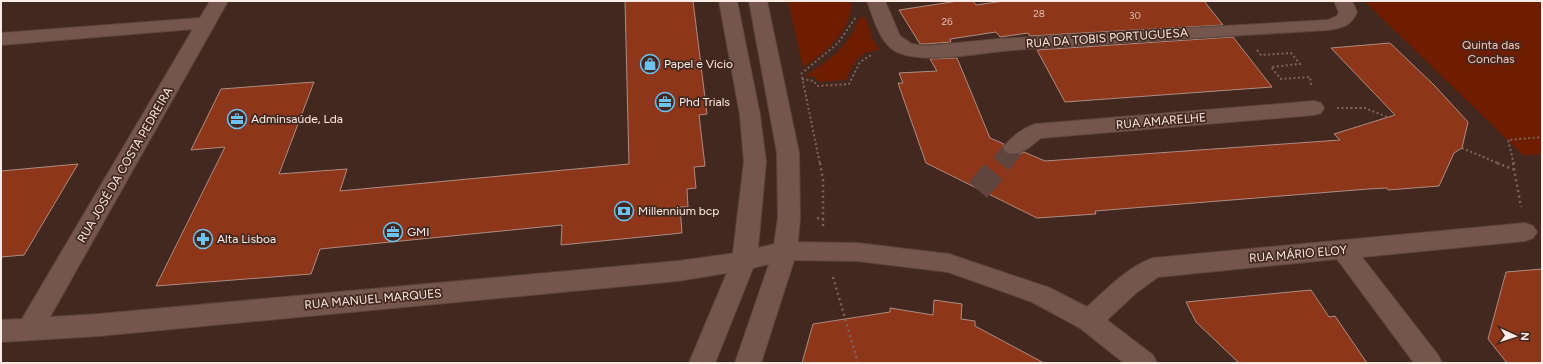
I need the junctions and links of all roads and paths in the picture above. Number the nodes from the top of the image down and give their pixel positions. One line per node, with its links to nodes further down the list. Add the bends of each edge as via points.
1 (219, 1): 7 (street, RUA JOSÉ DA COSTA PEDREIRA)
2 (728, 1): 22 (street, via 750,114 755,162)
3 (758, 1): 21 (street, via 788,153 789,218)
4 (876, 1): 5 (street, RUA DA TOBIS PORTUGUESA, via 894,41 906,49 931,51 1328,25 1345,19 1348,12)
5 (1343, 1)
6 (858, 14): 11 (path, via 838,43)
7 (206, 24): 8 (street); 25 (street, RUA JOSÉ DA COSTA PEDREIRA)
8 (1, 39)
9 (1252, 44): 13 (path, via 1261,55 1291,53 1300,64 1271,67 1281,79 1310,77)
10 (874, 53): 12 (path, via 859,62 849,84 817,86 814,81)
11 (801, 74)
12 (802, 79)
13 (1314, 108): 14 (path, via 1365,108); 16 (street, RUA AMARELHE, via 1036,131)
14 (1387, 117)
15 (1542, 137): 18 (path, via 1508,140)
16 (1014, 148)
17 (1462, 148): 18 (path)
18 (1515, 170): 19 (path)
19 (1525, 232): 20 (street, RUA MÁRIO ELOY)
20 (1343, 250): 24 (street, RUA MÁRIO ELOY, via 1153,268 1127,286); 31 (street)
21 (785, 251): 22 (street, RUA MANUEL MARQUES); 24 (street, RUA MANUEL MARQUES, via 857,252 949,263 1041,295); 28 (street)
22 (744, 261): 25 (street, RUA MANUEL MARQUES, via 678,271 99,325); 27 (street)
23 (838, 295): 29 (path)
24 (1089, 321): 30 (street, RUA MANUEL MARQUES)
25 (30, 329): 26 (street, RUA MANUEL MARQUES)
26 (1, 331)
27 (702, 363)
28 (748, 363)
29 (858, 363)
30 (1144, 363)
31 (1429, 363)

